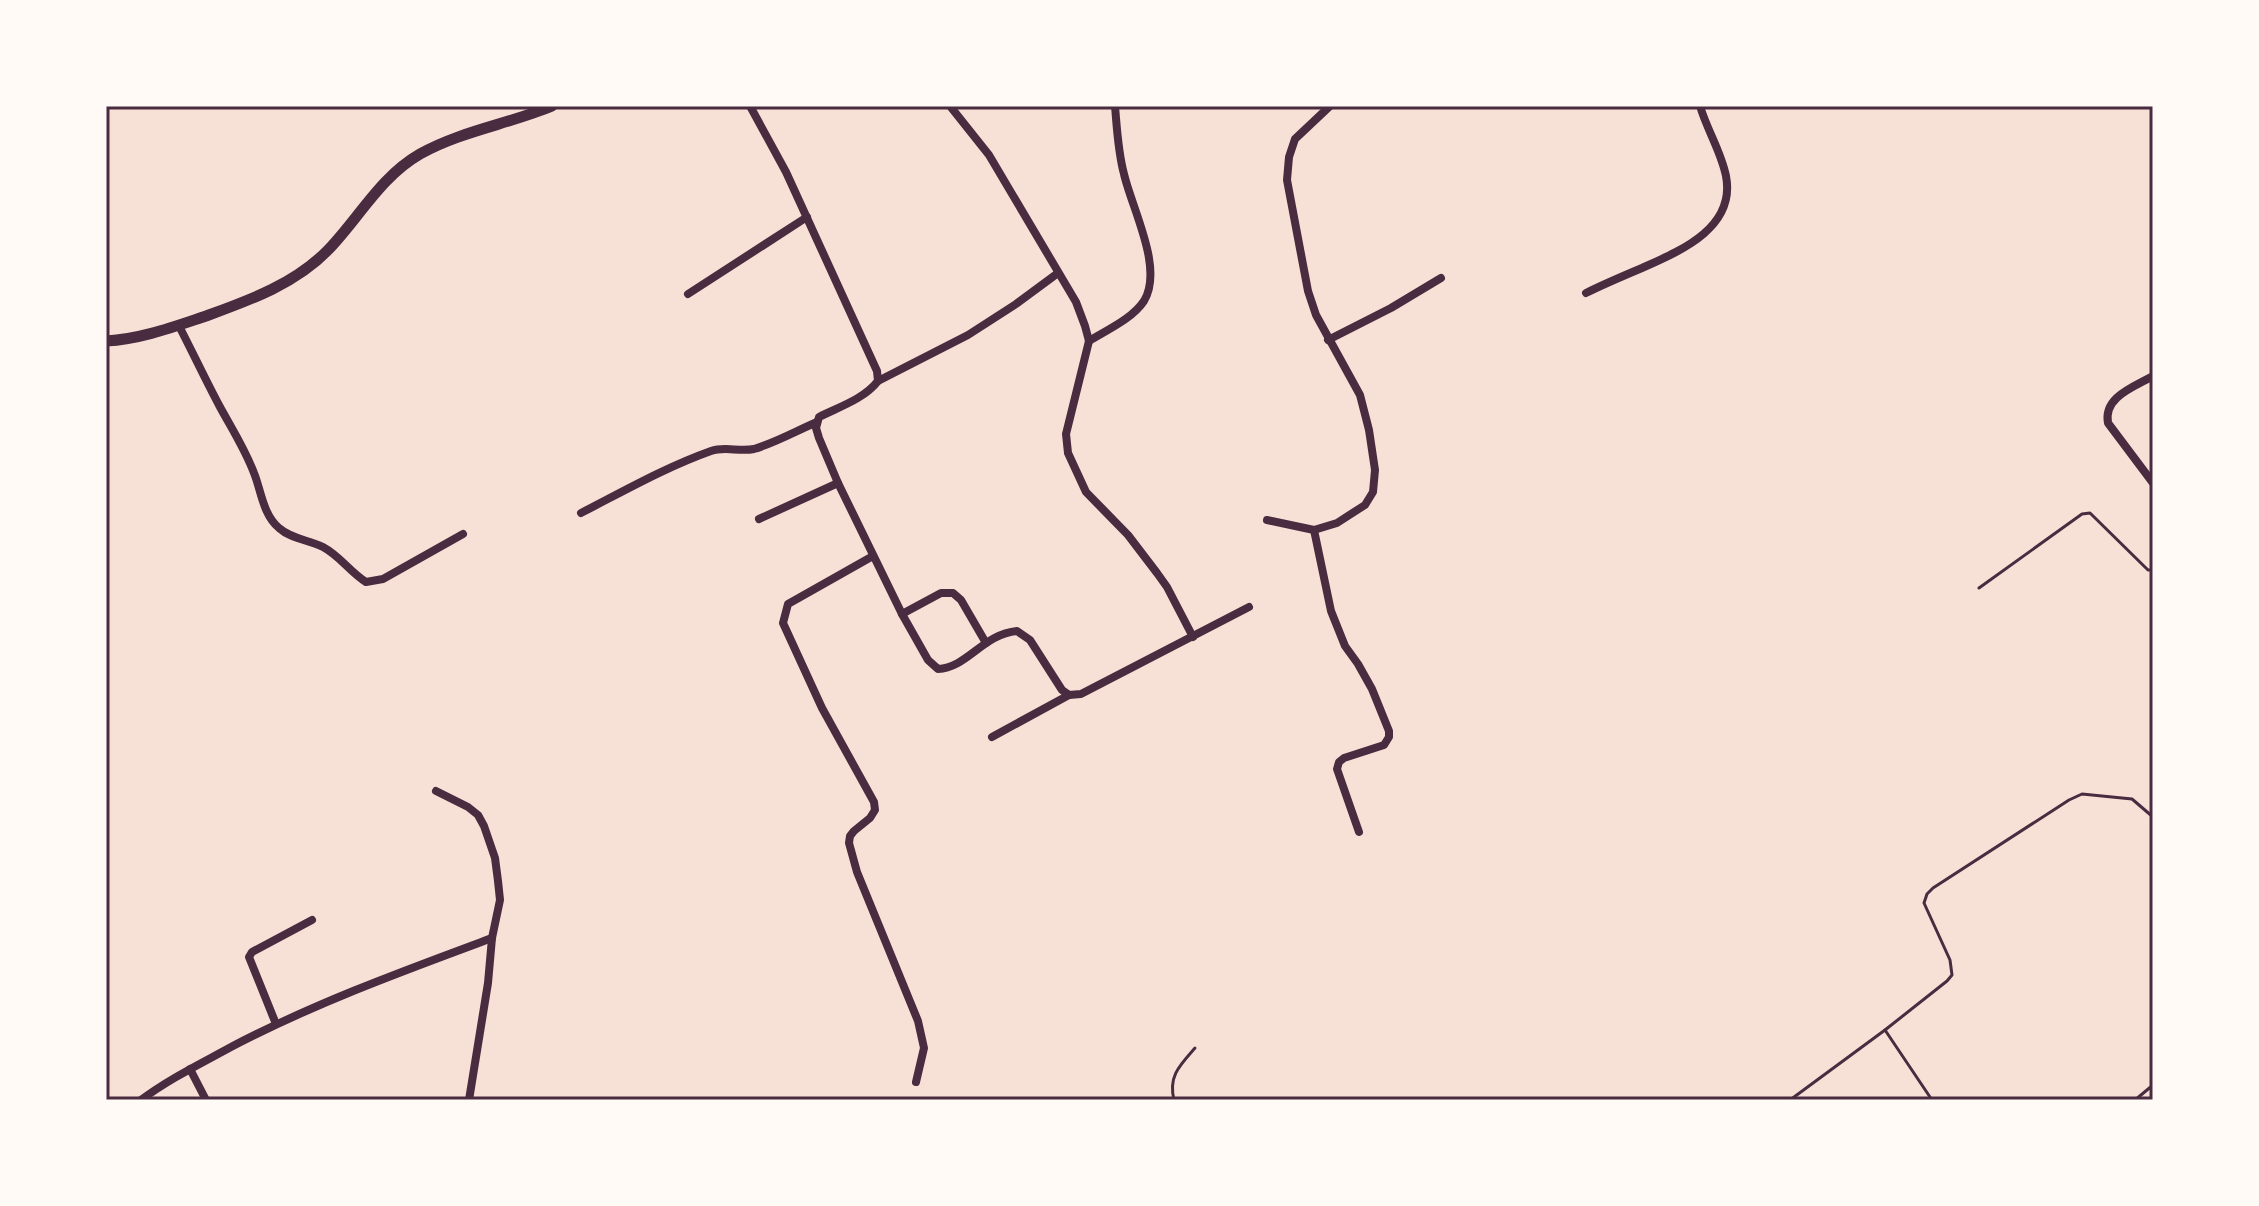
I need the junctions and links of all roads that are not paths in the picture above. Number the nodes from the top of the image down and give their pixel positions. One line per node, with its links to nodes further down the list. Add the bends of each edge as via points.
1 (552, 106): 12 (street, via 420,154 394,173 304,271 279,287)
2 (750, 106): 7 (street)
3 (950, 106): 8 (street, via 989,155)
4 (1115, 106): 15 (street, via 1123,173 1151,266 1150,285 1128,317)
5 (1330, 106): 13 (street, via 1295,139 1287,180 1308,291)
6 (1700, 106): 10 (street, via 1727,179 1719,216 1693,243)
7 (807, 217): 11 (street); 17 (street)
8 (1058, 273): 15 (street, via 1076,302); 17 (street, via 968,335)
9 (1441, 278): 13 (street)
10 (1586, 293)
11 (688, 294)
12 (179, 326): 14 (street); 25 (street, via 278,527 323,547 366,582 383,579)
13 (1328, 340): 24 (street, via 1360,395 1375,470 1373,492 1365,505)
14 (106, 341)
15 (1089, 341): 29 (street, via 1066,434 1068,453 1086,492 1157,573)
16 (2153, 376): 20 (street, via 2116,398 2106,414)
17 (878, 381): 18 (street)
18 (817, 422): 19 (street); 21 (street, via 754,448 703,454)
19 (838, 483): 22 (street); 26 (street)
20 (2153, 483)
21 (581, 513)
22 (759, 519)
23 (1267, 520): 24 (street)
24 (1314, 530): 34 (street, via 1331,611 1389,731 1384,745 1339,762)
25 (463, 534)
26 (873, 556): 28 (street); 39 (street, via 788,604 783,623 874,802 875,810 849,843 918,1021 924,1048)
27 (1249, 607): 29 (street)
28 (902, 614): 30 (street, via 941,593 953,593); 30 (street, via 938,669 950,668)
29 (1193, 637): 31 (street, via 1081,694)
30 (986, 643): 31 (street, via 1002,632 1017,631 1030,640)
31 (1069, 695): 32 (street)
32 (992, 737)
33 (436, 791): 36 (street, via 468,807 484,826 500,900)
34 (1359, 832)
35 (312, 920): 37 (street, via 249,957)
36 (492, 938): 37 (street); 42 (street)
37 (276, 1024): 38 (street)
38 (190, 1069): 40 (street); 41 (street)
39 (916, 1082)
40 (141, 1100)
41 (206, 1100)
42 (469, 1100)

